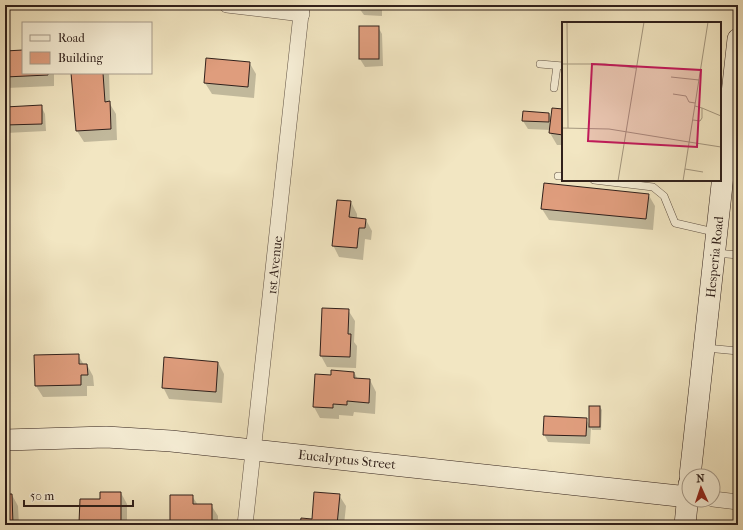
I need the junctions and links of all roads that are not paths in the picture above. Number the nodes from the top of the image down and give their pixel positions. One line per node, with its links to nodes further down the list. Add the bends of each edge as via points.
1 (228, 5): 2 (street)
2 (302, 9): 14 (street, 1st Avenue)
3 (738, 39): 8 (main road, Hesperia Road, via 731,73)
4 (540, 64): 5 (lane)
5 (560, 66): 6 (lane)
6 (554, 88)
7 (602, 181): 8 (lane, via 653,187 664,196 676,223)
8 (717, 232): 9 (main road, Hesperia Road)
9 (714, 253): 10 (lane); 11 (main road, Hesperia Road)
10 (738, 255)
11 (704, 348): 12 (lane); 15 (main road, Hesperia Road)
12 (738, 351)
13 (5, 440): 14 (main road, Eucalyptus Street, via 120,438)
14 (253, 449): 16 (main road, Eucalyptus Street); 20 (street, 1st Avenue)
15 (691, 468)
16 (681, 492)
17 (721, 500): 18 (street)
18 (738, 502)
19 (687, 508): 21 (main road)
20 (245, 525)
21 (685, 525)

